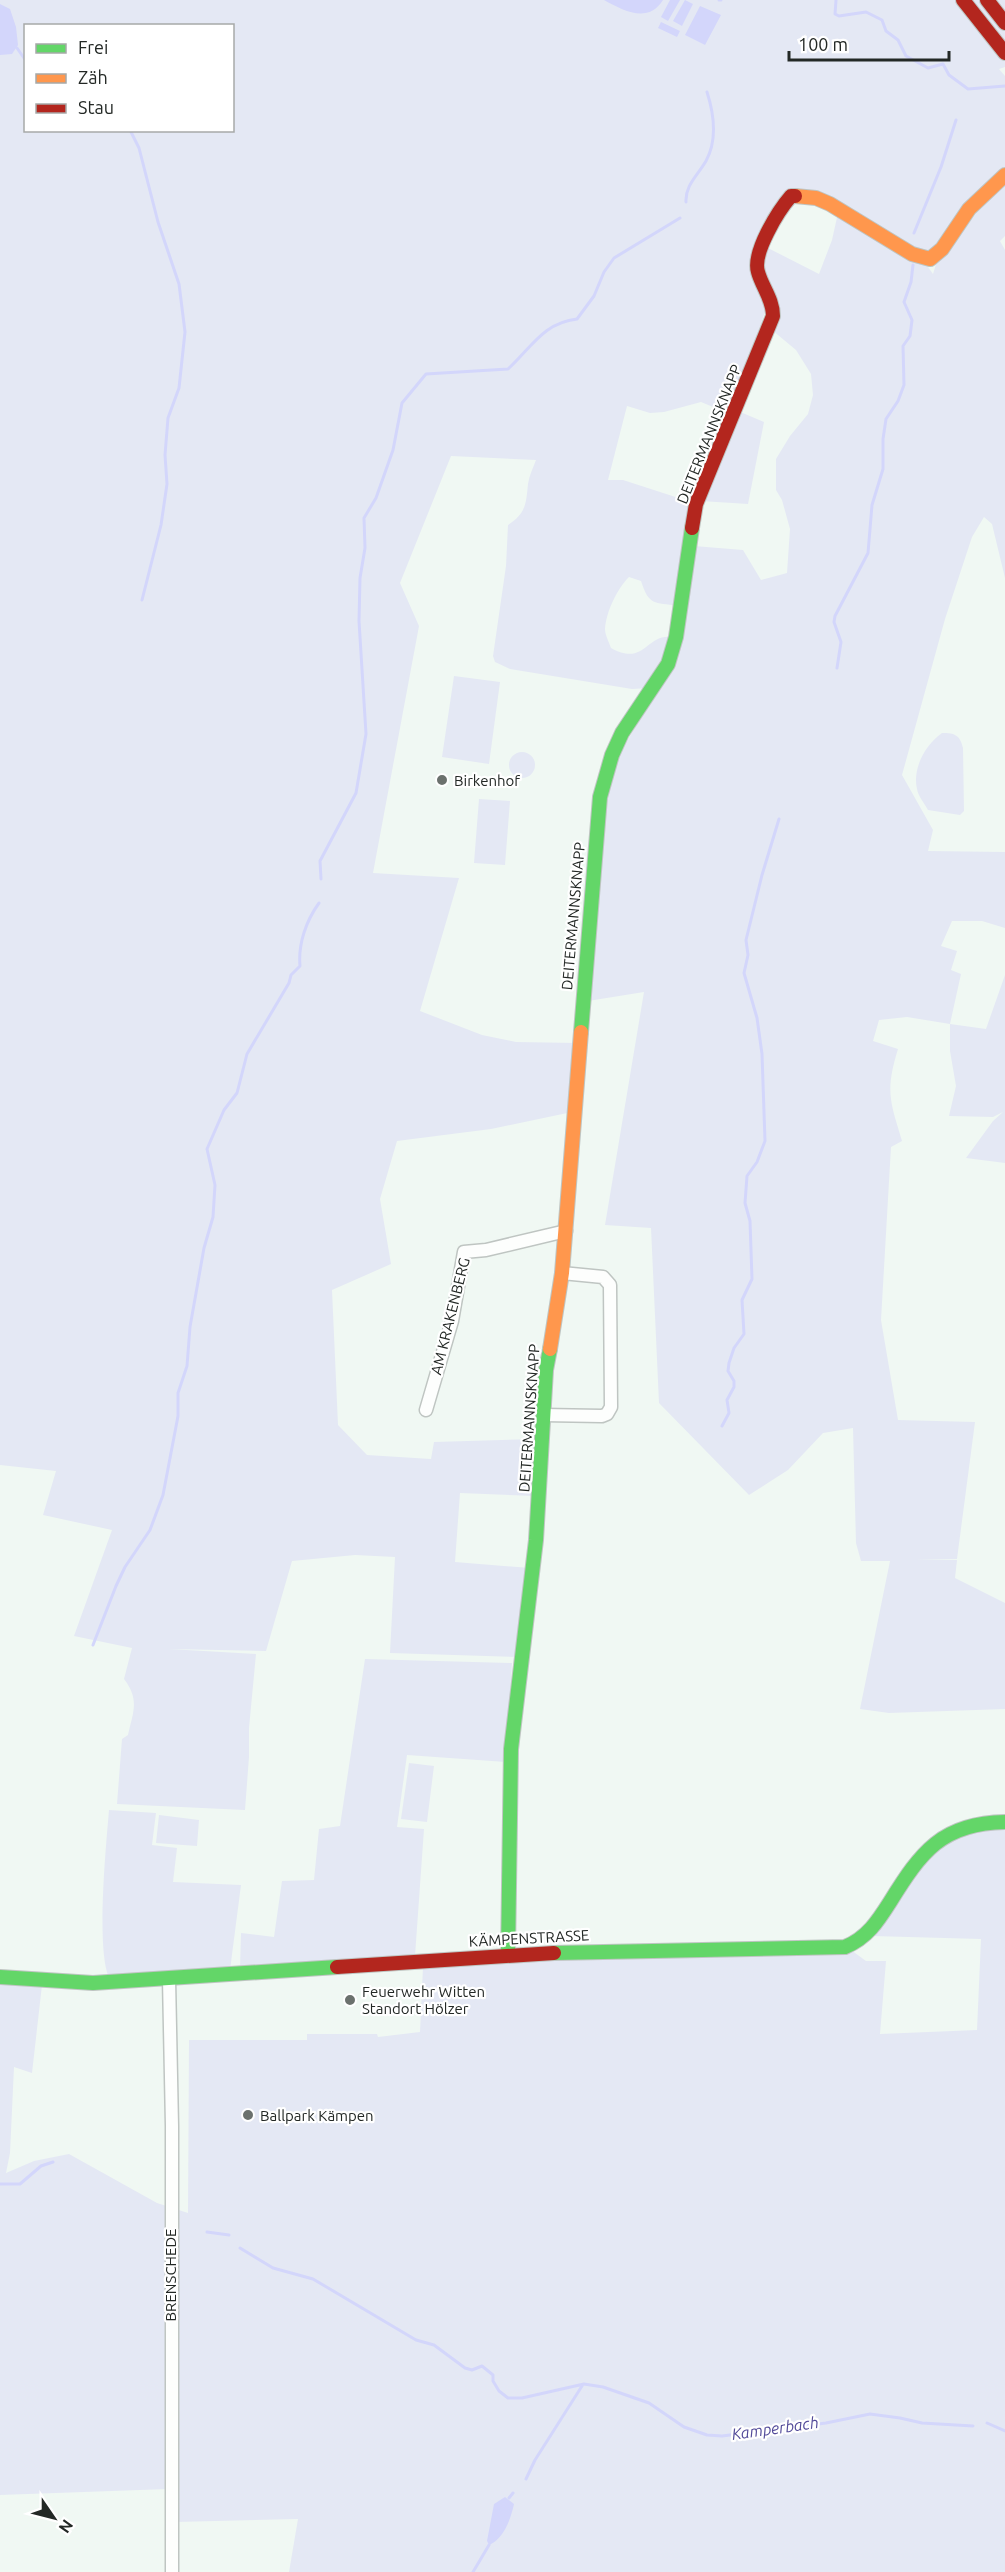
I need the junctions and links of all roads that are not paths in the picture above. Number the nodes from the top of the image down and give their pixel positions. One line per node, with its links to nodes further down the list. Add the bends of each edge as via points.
1 (963, 0): 4 (main road)
2 (987, 0): 3 (main road)
3 (1005, 23)
4 (1005, 53)
5 (1005, 175): 6 (main road, DEITERMANNSKNAPP, via 969,209 942,249 930,259 913,255 853,217 804,194 791,196 783,205 759,251 756,270 773,305 772,322 696,504 676,637 668,664 622,733 600,797)
6 (566, 1231): 7 (main road, DEITERMANNSKNAPP); 8 (street, AM KRAKENBERG, via 464,1252 452,1321)
7 (562, 1273): 9 (main road, DEITERMANNSKNAPP); 9 (street, via 603,1277 610,1286 611,1407 602,1416)
8 (426, 1410)
9 (543, 1415): 11 (main road, DEITERMANNSKNAPP, via 536,1540 511,1749)
10 (1005, 1822): 11 (main road, KÄMPENSTRASSE, via 968,1824 935,1842 916,1861 872,1930 859,1942 845,1947)
11 (508, 1955): 13 (main road, KÄMPENSTRASSE)
12 (0, 1977): 13 (main road, KÄMPENSTRASSE, via 73,1983)
13 (169, 1979): 14 (street, BRENSCHEDE)
14 (172, 2572)

